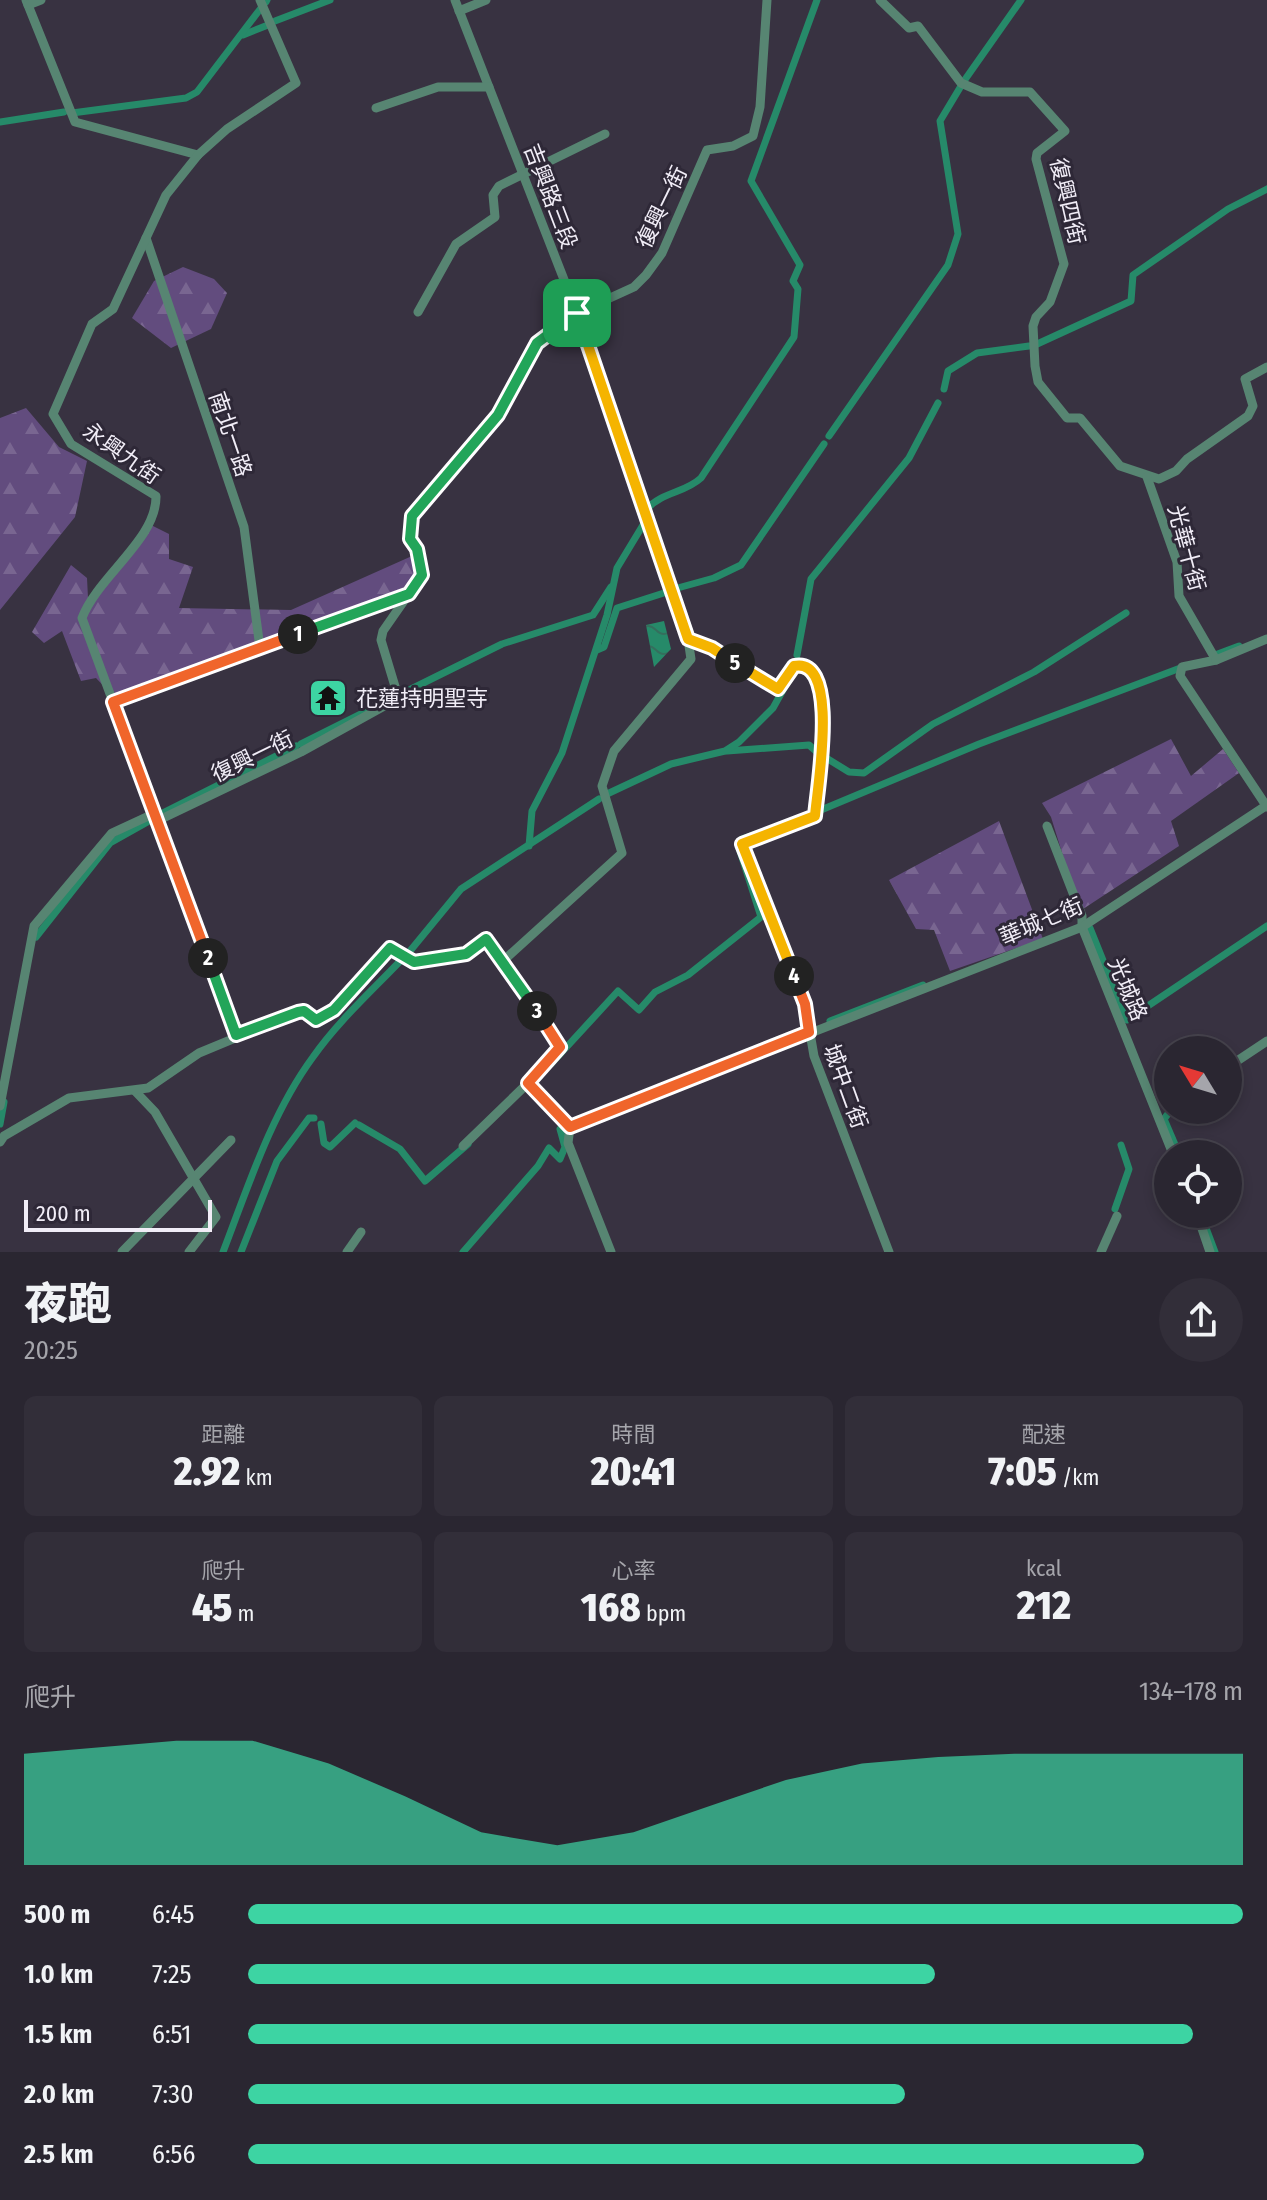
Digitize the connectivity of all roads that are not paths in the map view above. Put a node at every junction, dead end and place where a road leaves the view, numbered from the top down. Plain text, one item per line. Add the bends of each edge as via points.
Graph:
1 (41, 0) edge
2 (260, 0) edge
3 (455, 0) edge
4 (486, 0) edge
5 (767, 0) edge
6 (880, 0) edge
7 (27, 3) edge
8 (459, 11) junction
9 (489, 87) junction
10 (376, 108) dead end
11 (605, 134) dead end
12 (198, 155) junction
13 (522, 172) junction
14 (146, 238) junction
15 (418, 312) dead end
16 (577, 313) junction
17 (1267, 367) edge
18 (1147, 477) junction
19 (409, 594) junction
20 (688, 639) junction
21 (1267, 639) edge
22 (260, 648) junction
23 (1216, 660) junction
24 (113, 702) junction
25 (1267, 806) edge
26 (155, 818) junction
27 (1047, 826) dead end
28 (1082, 927) junction
29 (503, 961) junction
30 (809, 1032) junction
31 (236, 1035) junction
32 (1267, 1041) edge
33 (1242, 1058) edge
34 (528, 1083) junction
35 (1154, 1088) edge
36 (135, 1091) junction
37 (0, 1106) edge
38 (570, 1127) junction
39 (231, 1140) dead end
40 (0, 1142) edge
41 (463, 1146) dead end
42 (192, 1177) junction
43 (1117, 1216) dead end
44 (1204, 1228) edge
45 (361, 1232) dead end
46 (122, 1252) edge
47 (189, 1252) edge
48 (347, 1252) edge
49 (611, 1252) edge
50 (889, 1252) edge
51 (1101, 1252) edge
52 (1210, 1252) edge

1 - 7 street
2 - 12 street, 永興九街 via 296,83
3 - 8 street, 吉興路三段
4 - 8 street
5 - 16 street, 復興一街 via 753,136 707,150 662,253 646,275 634,287
6 - 18 street, 復興四街 via 909,28 918,26 961,83 982,92 1030,92 1065,131 1036,159 1064,264 1050,302 1033,326 1036,374 1060,412 1080,418 1120,466
7 - 12 street via 75,122
8 - 9 street, 吉興路三段
9 - 10 street via 438,87
9 - 13 street, 吉興路三段
11 - 13 street
12 - 14 street, 永興九街 via 166,195
13 - 15 street via 494,190 495,217 456,244
13 - 16 street, 吉興路三段
14 - 22 street, 南北一路 via 244,527
14 - 24 street, 永興九街 via 113,309 92,324 53,414 71,444 156,496 151,523 91,597 82,618
16 - 19 street, 復興一街 via 537,343 498,415 412,516 410,539 422,575
16 - 20 street, 吉興路三段
17 - 18 street via 1245,379 1253,406 1248,416 1167,477
18 - 23 street, 光華十街 via 1177,562 1179,596
19 - 22 street
19 - 26 street, 復興一街 via 381,640 395,700 301,752
20 - 29 street via 691,659 618,744 602,786 622,853
20 - 30 street, 城中二街 via 778,689 794,666 817,673 824,705 815,816 742,844 805,1004
21 - 23 street
22 - 24 street
23 - 25 street via 1182,667 1180,676
24 - 26 street, 永興九街
25 - 28 street, 華城七街
26 - 31 street, 永興九街
26 - 37 street, 復興一街 via 112,833 34,926
27 - 28 street, 光城路
28 - 30 street, 華城七街
28 - 35 street, 光城路
29 - 31 street via 486,939 466,954 414,962 390,948 334,1010 316,1020 298,1012
29 - 34 street via 560,1047
30 - 38 street, 華城七街
30 - 50 street, 城中二街
31 - 36 street
32 - 33 street
34 - 38 street
34 - 41 street
36 - 40 street via 69,1098
36 - 42 street via 155,1112
38 - 49 street via 568,1143
39 - 42 street
42 - 46 street
42 - 47 street via 216,1217
43 - 51 street
44 - 52 street
45 - 48 street

